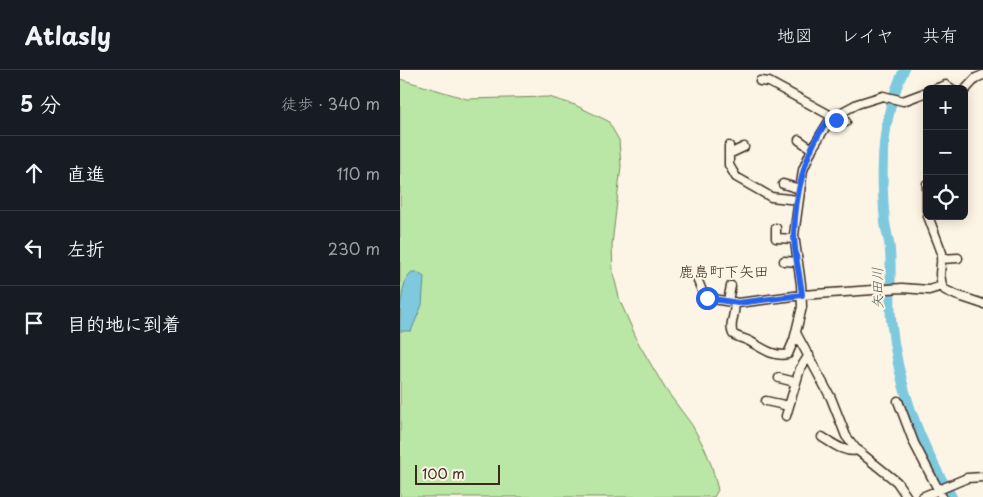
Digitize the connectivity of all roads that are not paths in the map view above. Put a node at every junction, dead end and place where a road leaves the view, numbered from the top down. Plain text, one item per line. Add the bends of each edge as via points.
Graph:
1 (983, 74) edge
2 (760, 81) dead end
3 (968, 87) edge
4 (923, 94) edge
5 (831, 118) junction
6 (846, 122) dead end
7 (799, 140) dead end
8 (744, 147) dead end
9 (812, 149) junction
10 (783, 184) dead end
11 (800, 189) junction
12 (798, 200) junction
13 (930, 220) edge
14 (776, 228) dead end
15 (795, 239) junction
16 (958, 258) dead end
17 (941, 259) junction
18 (784, 260) dead end
19 (798, 262) junction
20 (698, 281) dead end
21 (731, 286) dead end
22 (942, 286) junction
23 (802, 295) junction
24 (731, 302) junction
25 (983, 304) edge
26 (796, 333) junction
27 (809, 355) junction
28 (779, 378) dead end
29 (795, 382) junction
30 (766, 401) dead end
31 (898, 401) dead end
32 (789, 406) junction
33 (786, 416) dead end
34 (822, 437) dead end
35 (858, 450) junction
36 (983, 477) edge
37 (940, 494) edge
38 (905, 496) edge
39 (922, 497) edge

1 - 3 street
2 - 5 street via 772,84
4 - 5 street via 903,101 878,97
5 - 6 street
5 - 9 street
7 - 9 street
8 - 12 street via 729,150 730,169 740,179 772,197
9 - 11 street via 803,170
10 - 11 street
11 - 12 street
12 - 15 street
13 - 17 street via 942,253
14 - 15 street via 776,238
15 - 19 street
16 - 17 street
17 - 22 street
18 - 19 street
19 - 23 street
20 - 24 street via 707,301
21 - 24 street
22 - 23 street via 929,290 902,288
22 - 25 street via 956,295
23 - 24 street
23 - 26 street
24 - 26 street via 735,310 731,328 736,337 767,351 786,355
26 - 27 street
27 - 29 street
27 - 35 street via 831,398 842,430
28 - 29 street
29 - 32 street
30 - 32 street
31 - 37 street via 914,443
32 - 33 street
34 - 35 street via 845,449
35 - 38 street via 897,482
36 - 37 street via 955,482
37 - 39 street

